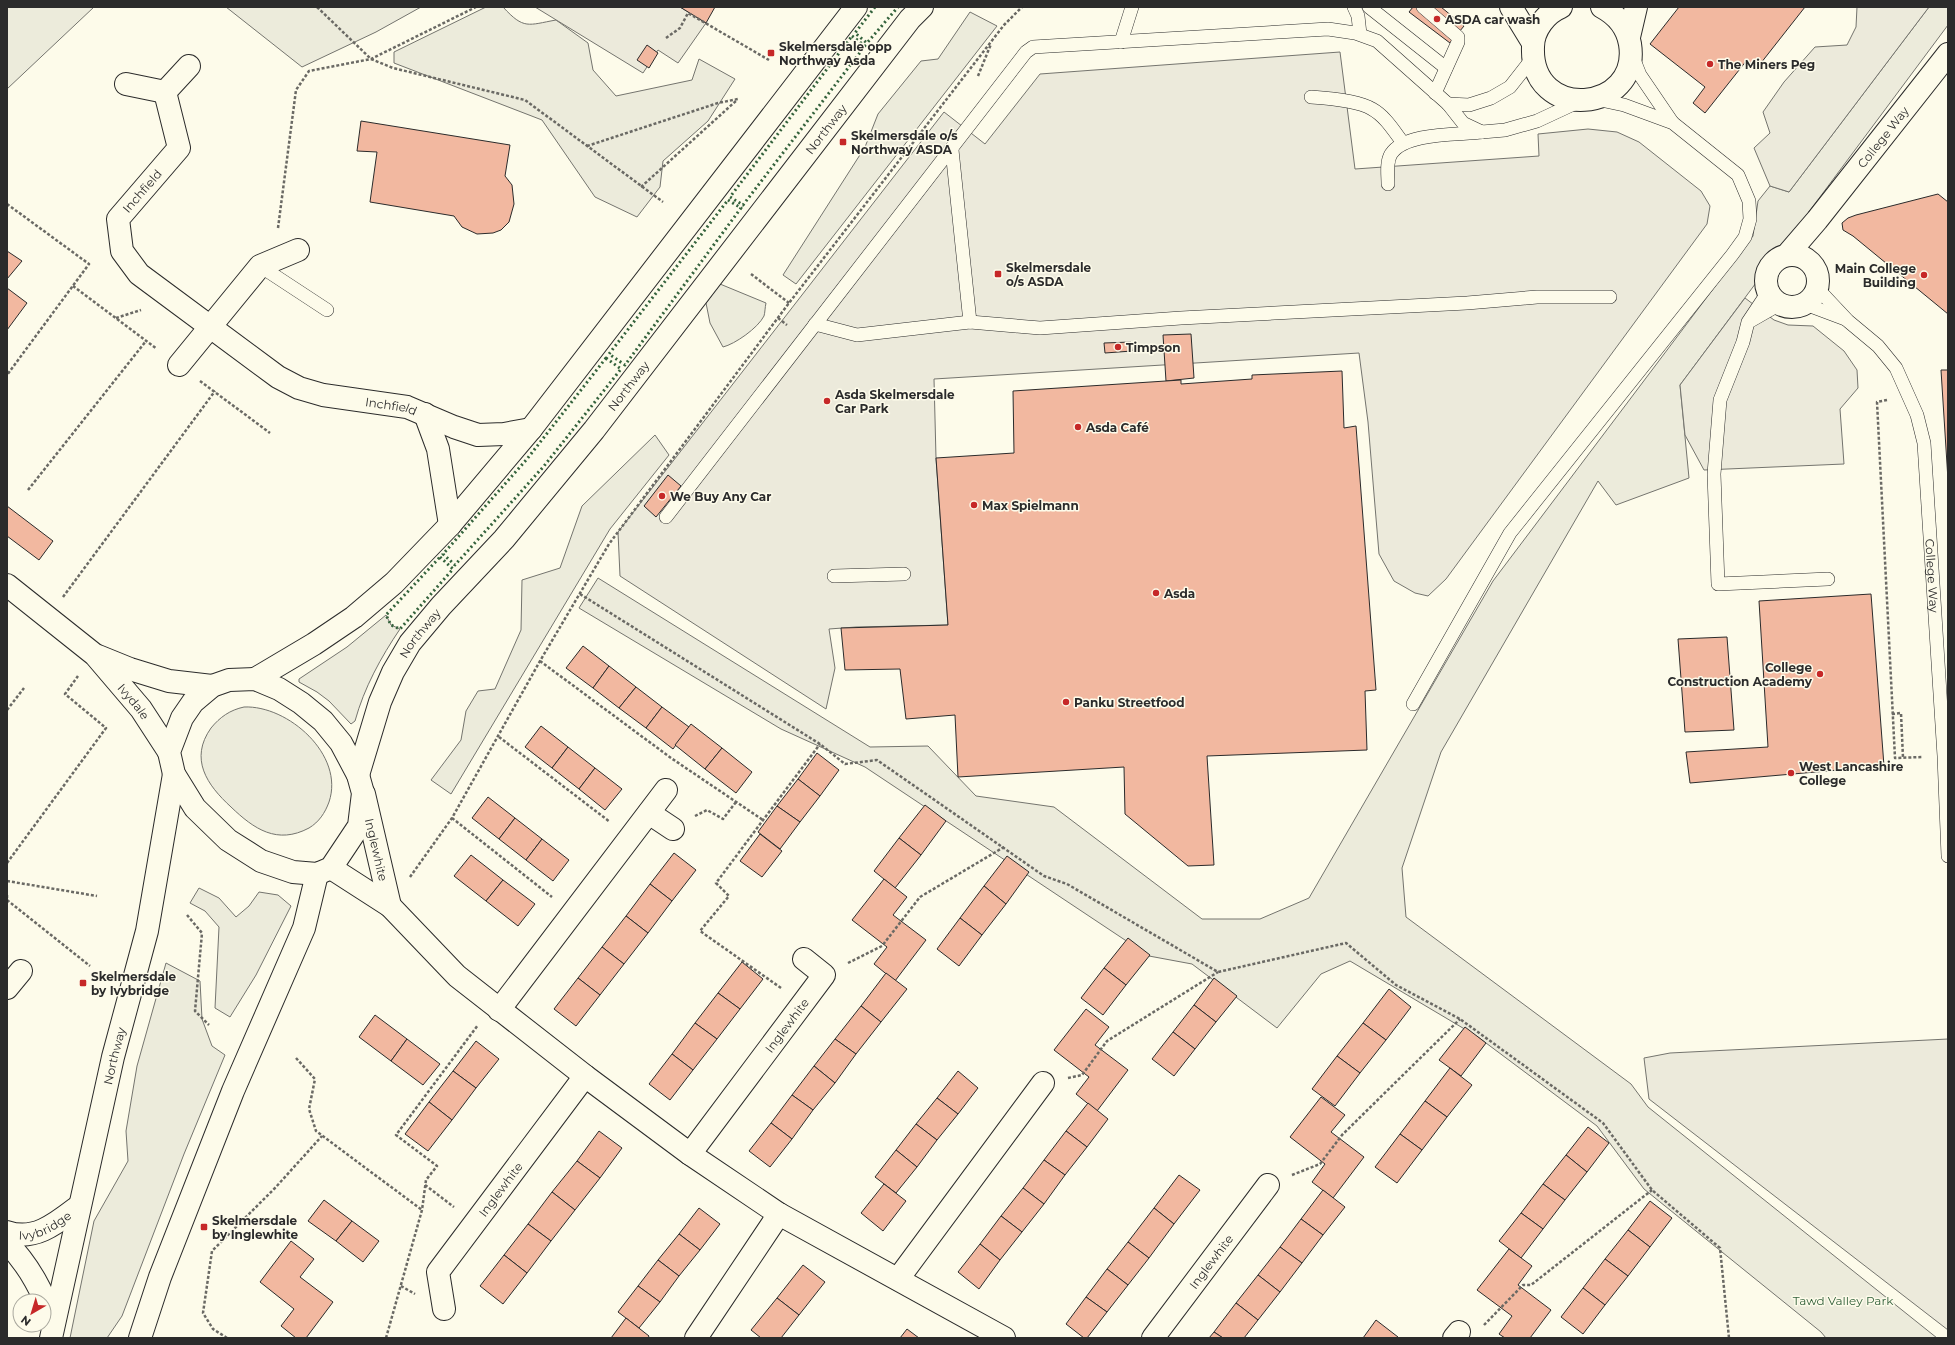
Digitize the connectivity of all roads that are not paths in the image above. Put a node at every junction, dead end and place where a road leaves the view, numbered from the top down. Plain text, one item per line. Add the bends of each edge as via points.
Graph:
1 (856, 7) edge
2 (922, 7) edge
3 (1132, 7) edge
4 (1354, 7) edge
5 (1369, 7) edge
6 (1423, 7) edge
7 (1511, 7) edge
8 (1559, 7) edge
9 (1602, 7) edge
10 (1636, 7) edge
11 (1360, 34) junction
12 (1121, 42) junction
13 (1630, 45) junction
14 (1532, 51) junction
15 (1948, 54) edge
16 (189, 66) dead end
17 (1446, 68) junction
18 (126, 84) dead end
19 (165, 92) junction
20 (1435, 93) junction
21 (1311, 97) dead end
22 (1588, 100) junction
23 (1448, 104) junction
24 (1673, 123) junction
25 (1482, 132) junction
26 (1403, 143) junction
27 (952, 150) junction
28 (1388, 184) dead end
29 (298, 250) dead end
30 (1797, 257) junction
31 (260, 266) junction
32 (1811, 296) junction
33 (1610, 297) dead end
34 (1774, 298) junction
35 (327, 310) dead end
36 (1848, 321) junction
37 (970, 322) junction
38 (815, 324) junction
39 (210, 326) junction
40 (179, 365) dead end
41 (424, 414) junction
42 (531, 429) junction
43 (666, 517) dead end
44 (450, 525) junction
45 (904, 574) dead end
46 (834, 576) dead end
47 (1828, 579) dead end
48 (7, 585) edge
49 (95, 655) junction
50 (255, 679) junction
51 (212, 686) junction
52 (1413, 704) dead end
53 (169, 752) junction
54 (174, 774) junction
55 (361, 784) junction
56 (666, 790) dead end
57 (649, 812) junction
58 (673, 829) road end
59 (1948, 856) edge
60 (324, 871) junction
61 (390, 906) junction
62 (804, 958) dead end
63 (21, 971) dead end
64 (7, 988) edge
65 (499, 1010) junction
66 (585, 1076) junction
67 (1043, 1083) road end
68 (690, 1154) junction
69 (1268, 1185) road end
70 (79, 1206) junction
71 (779, 1214) junction
72 (7, 1232) edge
73 (7, 1243) edge
74 (898, 1279) junction
75 (444, 1309) dead end
76 (53, 1330) edge
77 (996, 1336) edge
78 (140, 1338) edge
79 (696, 1338) edge
80 (1153, 1338) edge

1 - 42 street
2 - 55 street, Northway via 594,430 504,539 410,643 393,672 380,702
3 - 12 lane
4 - 11 lane
5 - 17 lane
6 - 17 lane via 1458,37
7 - 14 street
8 - 14 street via 1546,16 1538,29
9 - 13 street via 1622,23
10 - 13 street
11 - 12 lane via 1328,29
11 - 20 lane via 1376,41
12 - 27 lane via 1029,49
13 - 22 street via 1628,68 1622,81 1610,92
13 - 24 lane via 1640,75
14 - 22 street via 1537,74 1544,84 1564,98
14 - 23 lane via 1510,87 1491,98 1470,105
15 - 30 street, College Way via 1817,220
16 - 19 street
17 - 20 lane
18 - 19 street
19 - 39 street, Inchfield via 179,148 118,219 122,250 139,274
20 - 23 lane
21 - 26 lane via 1331,98 1372,108 1388,122
22 - 24 lane via 1624,105
22 - 25 lane via 1537,121 1505,130
23 - 25 lane via 1463,123
24 - 52 lane via 1738,175 1749,201 1750,219 1745,237 1510,533
25 - 26 lane via 1417,138
26 - 28 lane via 1390,155
27 - 37 lane
27 - 38 lane
29 - 31 street
30 - 32 street via 1817,273
30 - 34 street via 1775,261 1770,267 1766,284
31 - 35 lane
31 - 39 street
32 - 34 street, College Way via 1796,306
32 - 36 lane, College Way
32 - 36 lane, College Way
33 - 37 lane via 1537,297 1459,304 1040,328
34 - 47 lane via 1748,322 1743,342 1720,400 1714,474 1718,584
36 - 59 lane, College Way via 1878,346 1896,368 1917,415 1924,443
37 - 38 lane via 857,336
38 - 43 lane
39 - 40 street
39 - 41 street, Inchfield via 278,377 299,388 323,395 407,407
41 - 42 street, Inchfield via 478,434 504,434
41 - 44 street, Inchfield via 438,449
42 - 44 street
44 - 50 street via 394,583 354,617
45 - 46 lane
48 - 49 street, Ivydale
49 - 51 street, Ivydale via 169,681
49 - 53 street, Ivydale via 141,708
50 - 51 street via 229,680
50 - 55 street, Inglewhite via 279,689 323,721 341,743
51 - 53 street via 193,702 182,718
53 - 54 street
54 - 60 street via 195,808 228,840 261,861 293,872
54 - 70 street, Northway via 147,931 113,1057
55 - 60 street, Northway via 359,826
55 - 61 street, Inglewhite
56 - 57 street
57 - 58 street
57 - 65 street
60 - 61 street, Inglewhite
60 - 78 street via 304,928 233,1091 160,1276
61 - 65 street, Inglewhite via 457,976
62 - 68 street, Inglewhite via 824,975
63 - 64 street
65 - 66 street, Inglewhite
66 - 68 street, Inglewhite
66 - 75 street, Inglewhite via 438,1272
67 - 74 street
68 - 71 street, Inglewhite
69 - 80 street, Inglewhite
70 - 72 street, Ivybridge via 56,1223 41,1230 26,1235
70 - 76 street, Northway
71 - 74 street, Inglewhite
71 - 79 street
73 - 76 street, Ivybridge via 30,1271 43,1294
74 - 77 street, Inglewhite

